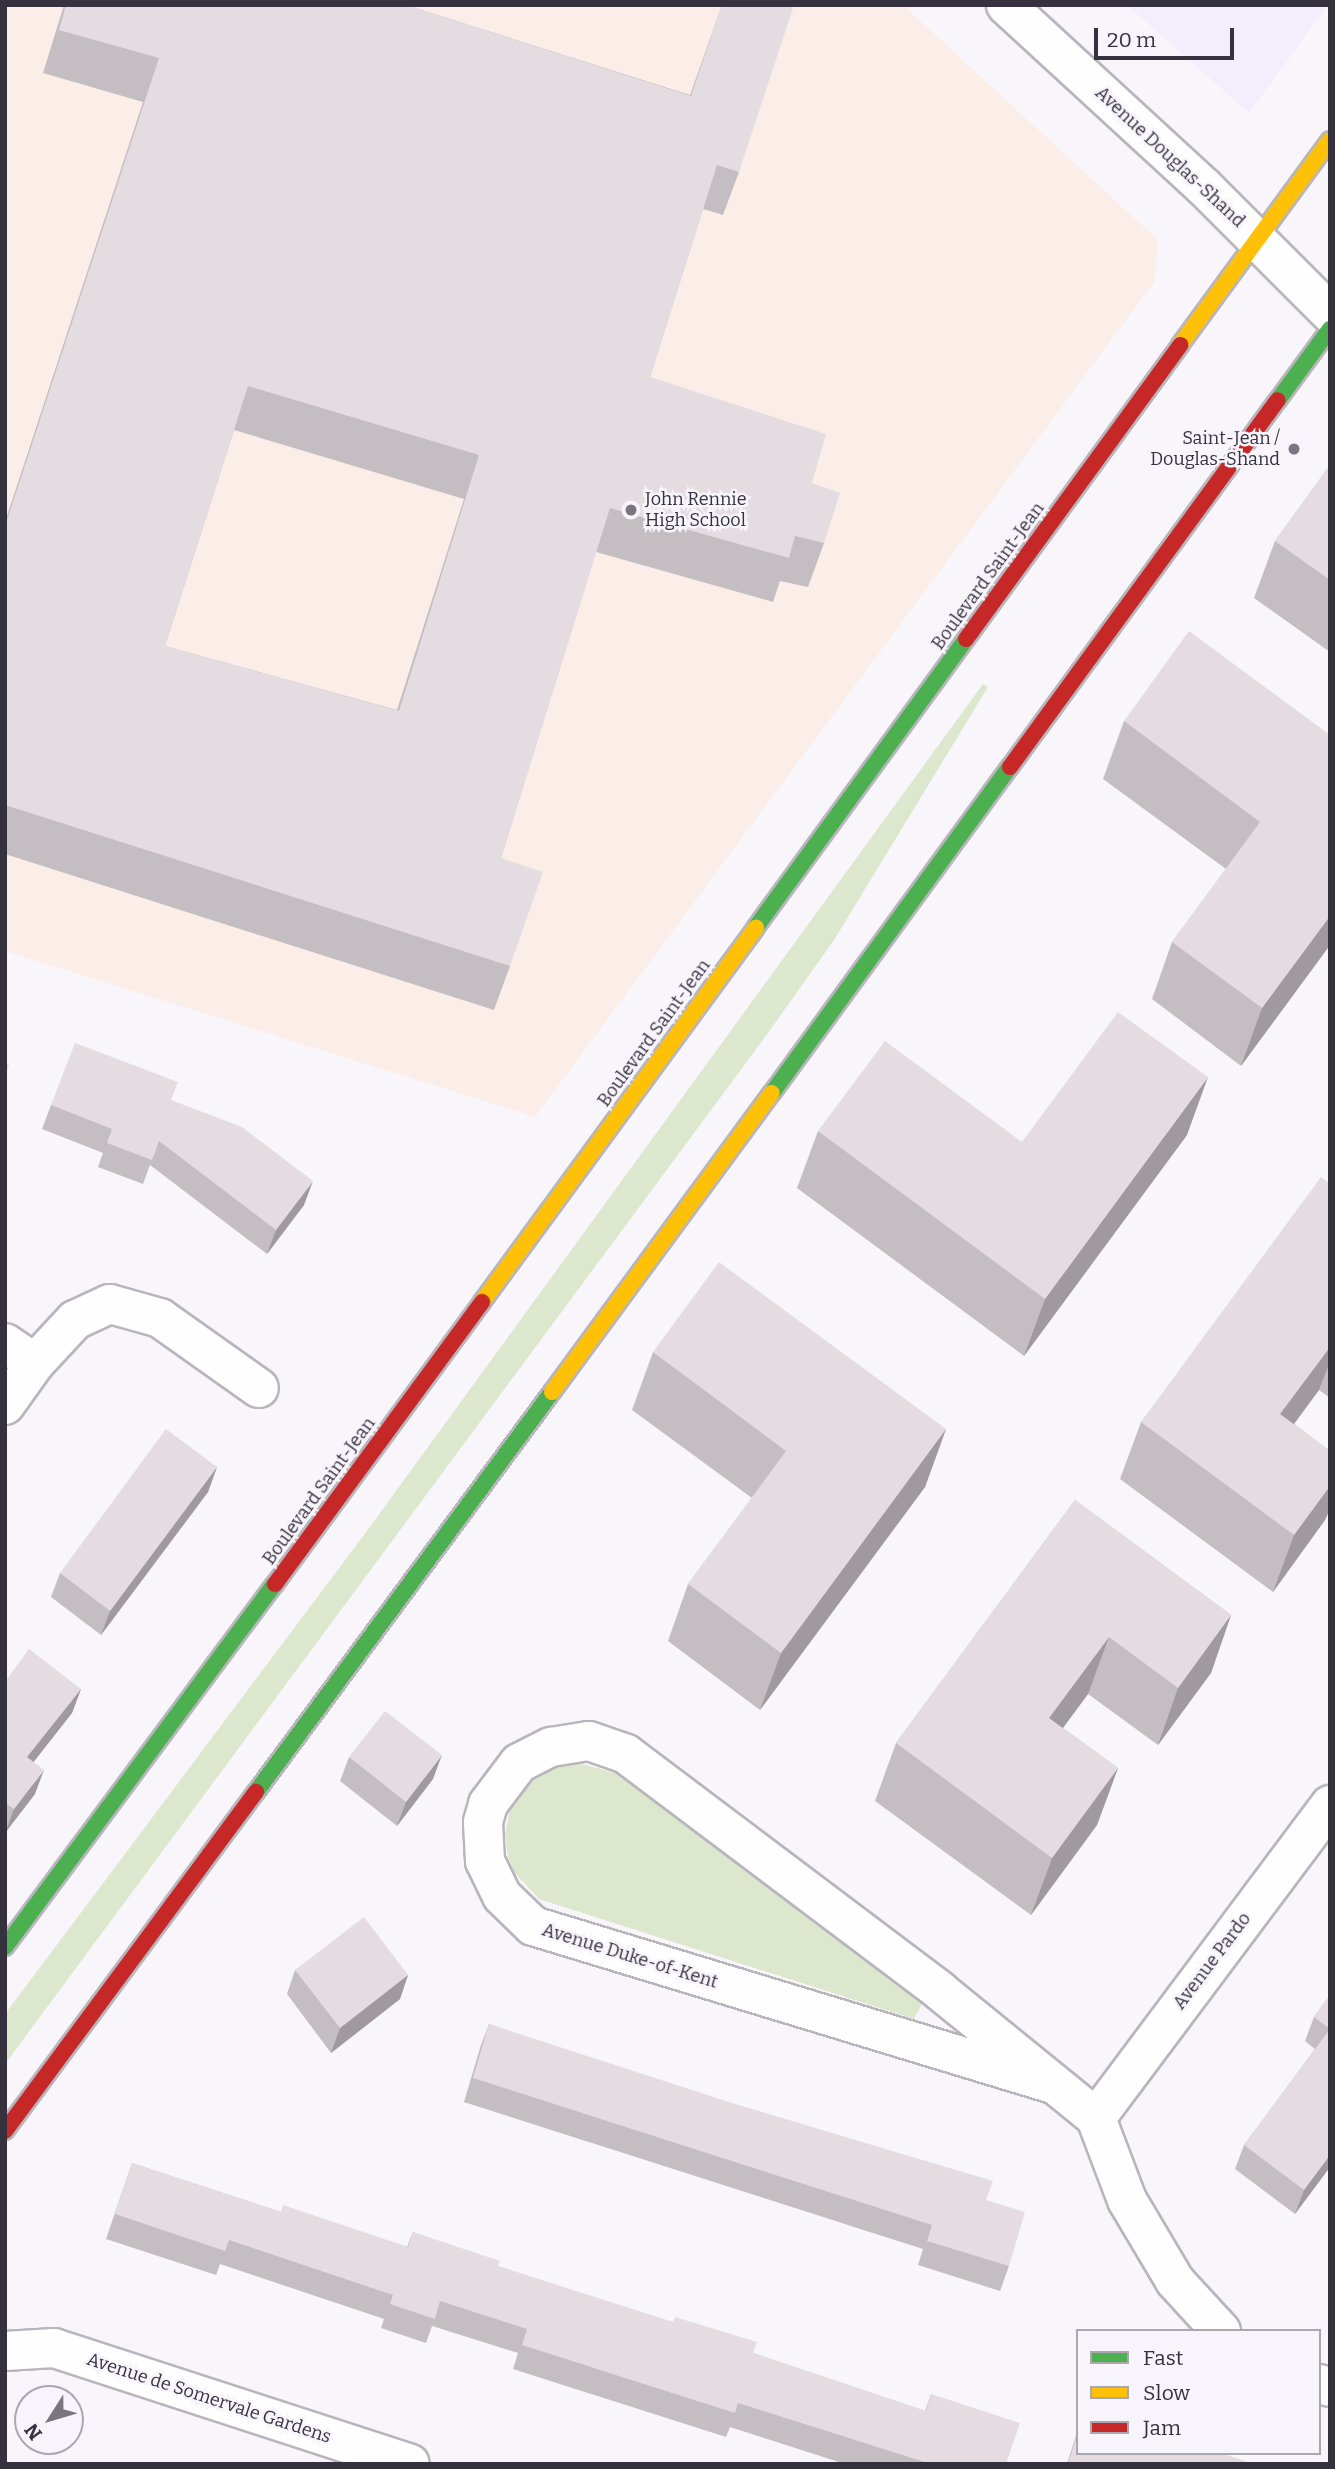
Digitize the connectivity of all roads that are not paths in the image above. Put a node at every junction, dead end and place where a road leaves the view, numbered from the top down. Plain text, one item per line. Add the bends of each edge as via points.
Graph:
1 (1006, 5) edge
2 (1330, 140) edge
3 (1256, 239) junction
4 (1330, 313) edge
5 (1330, 329) edge
6 (20, 1353) edge
7 (259, 1388) dead end
8 (5, 1405) edge
9 (1330, 1805) edge
10 (5, 1947) edge
11 (1053, 2084) junction
12 (1096, 2118) junction
13 (5, 2131) edge
14 (1220, 2329) edge
15 (5, 2351) edge
16 (410, 2464) edge

1 - 3 street, Avenue Douglas-Shand
2 - 3 main road, Boulevard Saint-Jean
3 - 4 street, Avenue Douglas-Shand
3 - 10 main road, Boulevard Saint-Jean via 315,1531
5 - 13 main road via 644,1268
6 - 7 street via 110,1304 160,1318
6 - 8 street
9 - 12 street, Avenue Pardo
11 - 11 street, Avenue Duke-of-Kent via 940,1991 626,1754 589,1741 551,1746 519,1763 488,1804 482,1841 485,1861 502,1896 533,1926
11 - 12 street, Avenue Duke-of-Kent
12 - 14 street via 1127,2200 1175,2281
15 - 16 street, Avenue de Somervale Gardens via 54,2348

